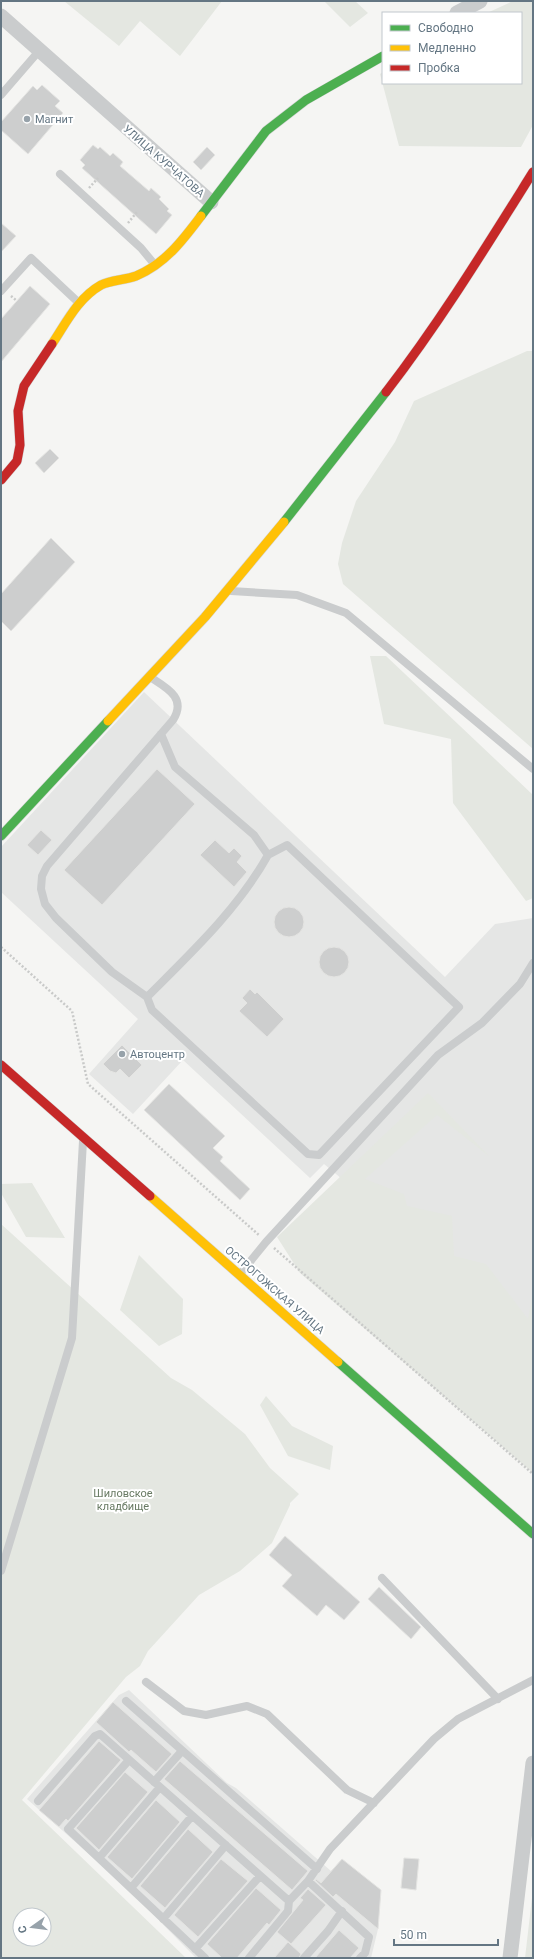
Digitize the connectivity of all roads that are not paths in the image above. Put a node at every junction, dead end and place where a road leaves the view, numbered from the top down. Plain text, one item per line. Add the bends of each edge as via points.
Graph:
1 (480, 1) edge
2 (459, 12) edge
3 (1, 16) edge
4 (39, 51) junction
5 (382, 57) edge
6 (1, 95) edge
7 (533, 172) edge
8 (60, 174) dead end
9 (211, 202) junction
10 (156, 265) junction
11 (2, 289) edge
12 (79, 303) junction
13 (1, 480) edge
14 (226, 591) junction
15 (149, 676) junction
16 (161, 734) junction
17 (533, 769) edge
18 (1, 836) edge
19 (268, 855) junction
20 (533, 963) edge
21 (147, 997) junction
22 (1, 1065) edge
23 (83, 1137) junction
24 (239, 1275) junction
25 (533, 1534) edge
26 (1, 1571) edge
27 (382, 1578) dead end
28 (533, 1680) edge
29 (146, 1682) dead end
30 (498, 1699) junction
31 (126, 1702) dead end
32 (182, 1751) junction
33 (129, 1760) junction
34 (533, 1763) edge
35 (157, 1785) junction
36 (38, 1801) dead end
37 (374, 1803) junction
38 (192, 1816) junction
39 (226, 1845) junction
40 (99, 1858) junction
41 (316, 1869) junction
42 (260, 1876) junction
43 (308, 1881) junction
44 (131, 1888) junction
45 (289, 1901) junction
46 (342, 1911) junction
47 (163, 1919) junction
48 (195, 1949) junction
49 (205, 1958) edge
50 (249, 1958) edge
51 (304, 1958) edge
52 (360, 1958) edge
53 (510, 1958) edge

1 - 2 street
3 - 4 street, УЛИЦА КУРЧАТОВА
4 - 6 lane
4 - 9 street, УЛИЦА КУРЧАТОВА
5 - 9 street via 306,100 266,131
7 - 14 street via 412,358 308,492
8 - 10 lane via 136,243
9 - 10 street, УЛИЦА КУРЧАТОВА via 178,247
10 - 12 street, УЛИЦА КУРЧАТОВА via 136,276 101,285
11 - 12 lane via 31,258
12 - 13 street, УЛИЦА КУРЧАТОВА via 24,386 18,411 20,445 17,461
14 - 15 street
14 - 17 lane via 297,595 346,613
15 - 16 lane via 169,689 179,703 178,712
15 - 18 street
16 - 19 lane via 175,767 254,835
16 - 21 lane via 47,866 42,876 41,889 45,904 56,918 112,972
19 - 21 lane via 253,881 202,942
19 - 21 lane via 287,845 459,1007 319,1155 308,1154 302,1149 152,1010
20 - 24 lane via 520,984 487,1018 438,1055 266,1242
22 - 23 street, ОСТРОГОЖСКАЯ УЛИЦА
23 - 24 street, ОСТРОГОЖСКАЯ УЛИЦА
23 - 26 lane via 72,1338
24 - 25 street, ОСТРОГОЖСКАЯ УЛИЦА
27 - 30 lane
28 - 30 lane
29 - 37 lane via 184,1711 206,1715 247,1706 267,1714 347,1790
30 - 37 lane via 458,1719 434,1739
31 - 32 lane
32 - 35 lane
32 - 41 lane
33 - 35 lane
33 - 36 lane via 100,1734 94,1736
33 - 40 lane via 68,1829
34 - 53 street
35 - 38 lane
35 - 40 lane
37 - 41 lane via 330,1849
38 - 39 lane
38 - 44 lane
39 - 42 lane
39 - 47 lane
40 - 44 lane
41 - 43 lane
42 - 45 lane
42 - 48 lane
43 - 45 lane
43 - 46 lane
44 - 47 lane
45 - 50 lane via 288,1911
46 - 51 lane
46 - 52 lane via 369,1937 365,1953
47 - 48 lane
48 - 49 lane

